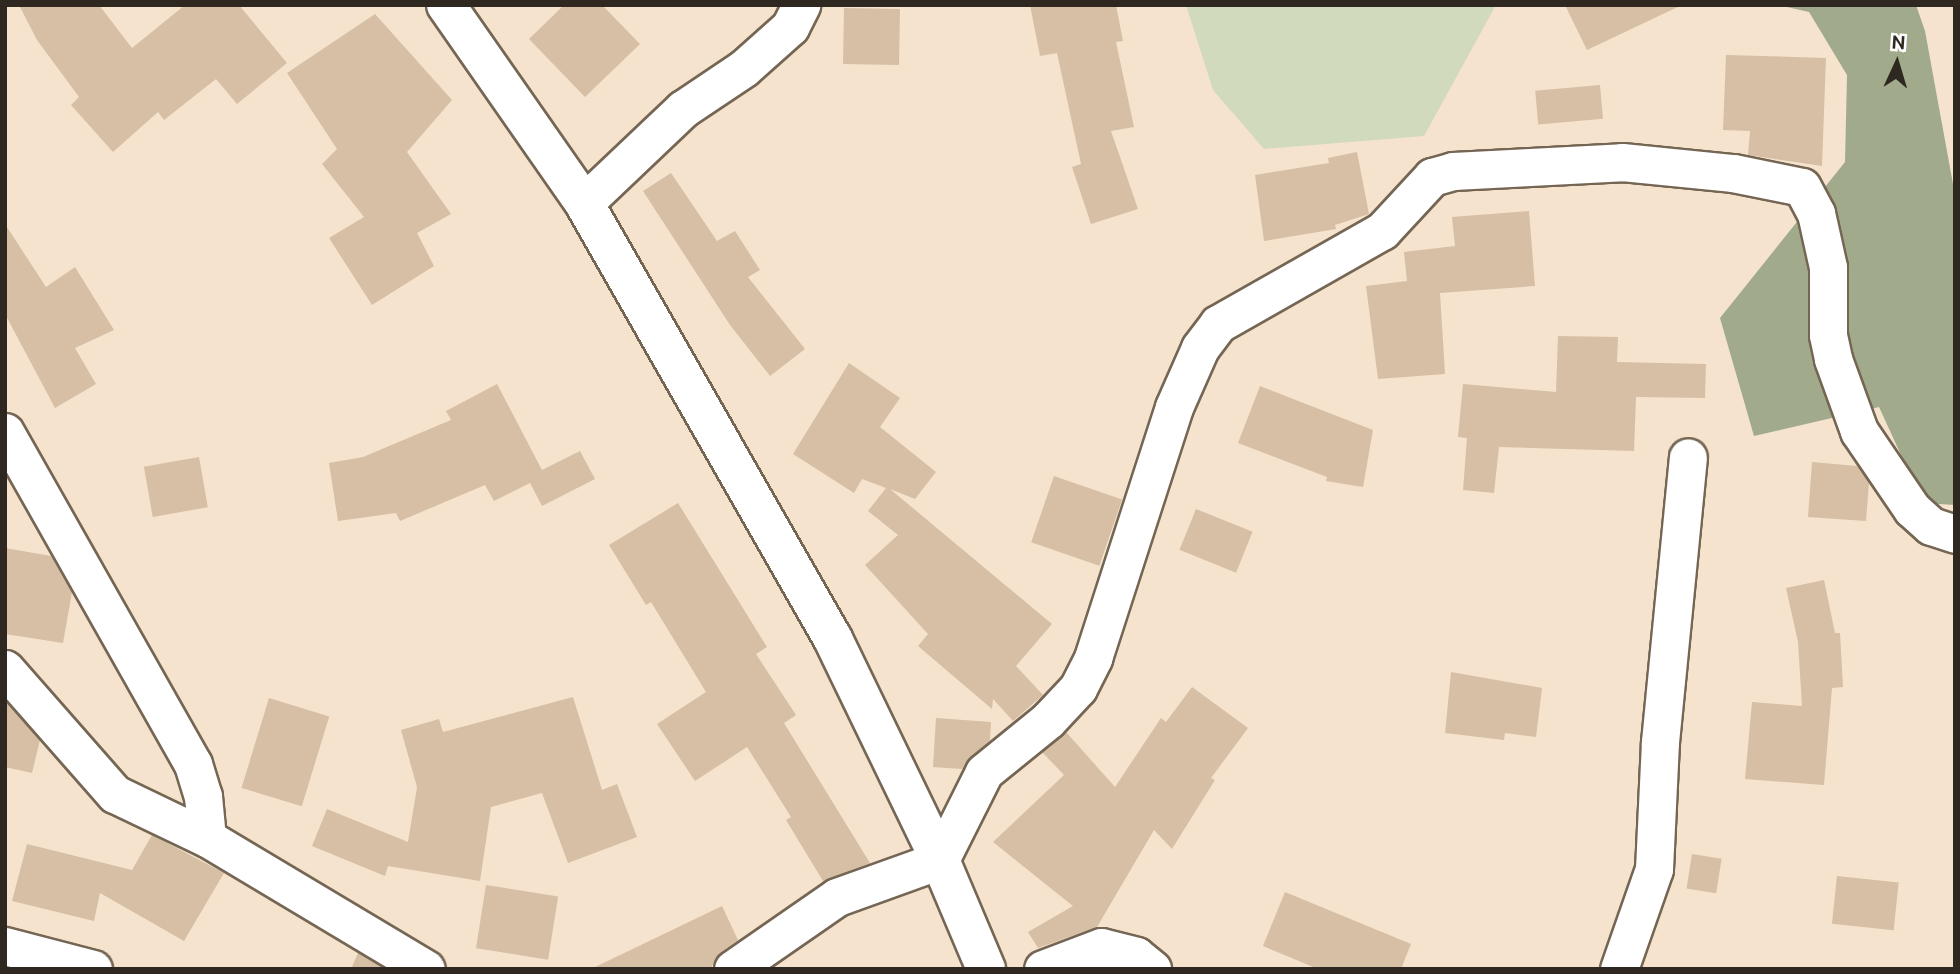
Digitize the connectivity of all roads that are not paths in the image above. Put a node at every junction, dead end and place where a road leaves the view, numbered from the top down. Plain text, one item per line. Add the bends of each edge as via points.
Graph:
1 (446, 5) edge
2 (801, 5) edge
3 (584, 203) junction
4 (5, 432) edge
5 (1688, 457) dead end
6 (1955, 534) edge
7 (5, 668) edge
8 (208, 838) junction
9 (940, 860) junction
10 (5, 946) edge
11 (93, 969) edge
12 (426, 969) edge
13 (733, 969) edge
14 (986, 969) edge
15 (1043, 969) edge
16 (1152, 969) edge
17 (1619, 969) edge

1 - 3 main road
2 - 3 street via 790,27 744,68 683,108
3 - 9 main road via 832,639
4 - 8 street via 193,764
5 - 17 street via 1654,869
6 - 9 street via 1931,526 1912,509 1859,431 1833,359 1828,335 1828,267 1816,213 1802,187 1733,173 1622,162 1453,171 1432,177 1382,231 1218,324 1200,348 1174,407 1078,688 1048,720 984,772
7 - 8 street via 115,794
8 - 12 street
9 - 13 street via 837,897
9 - 14 main road
10 - 11 street
15 - 16 street via 1101,947 1136,956

